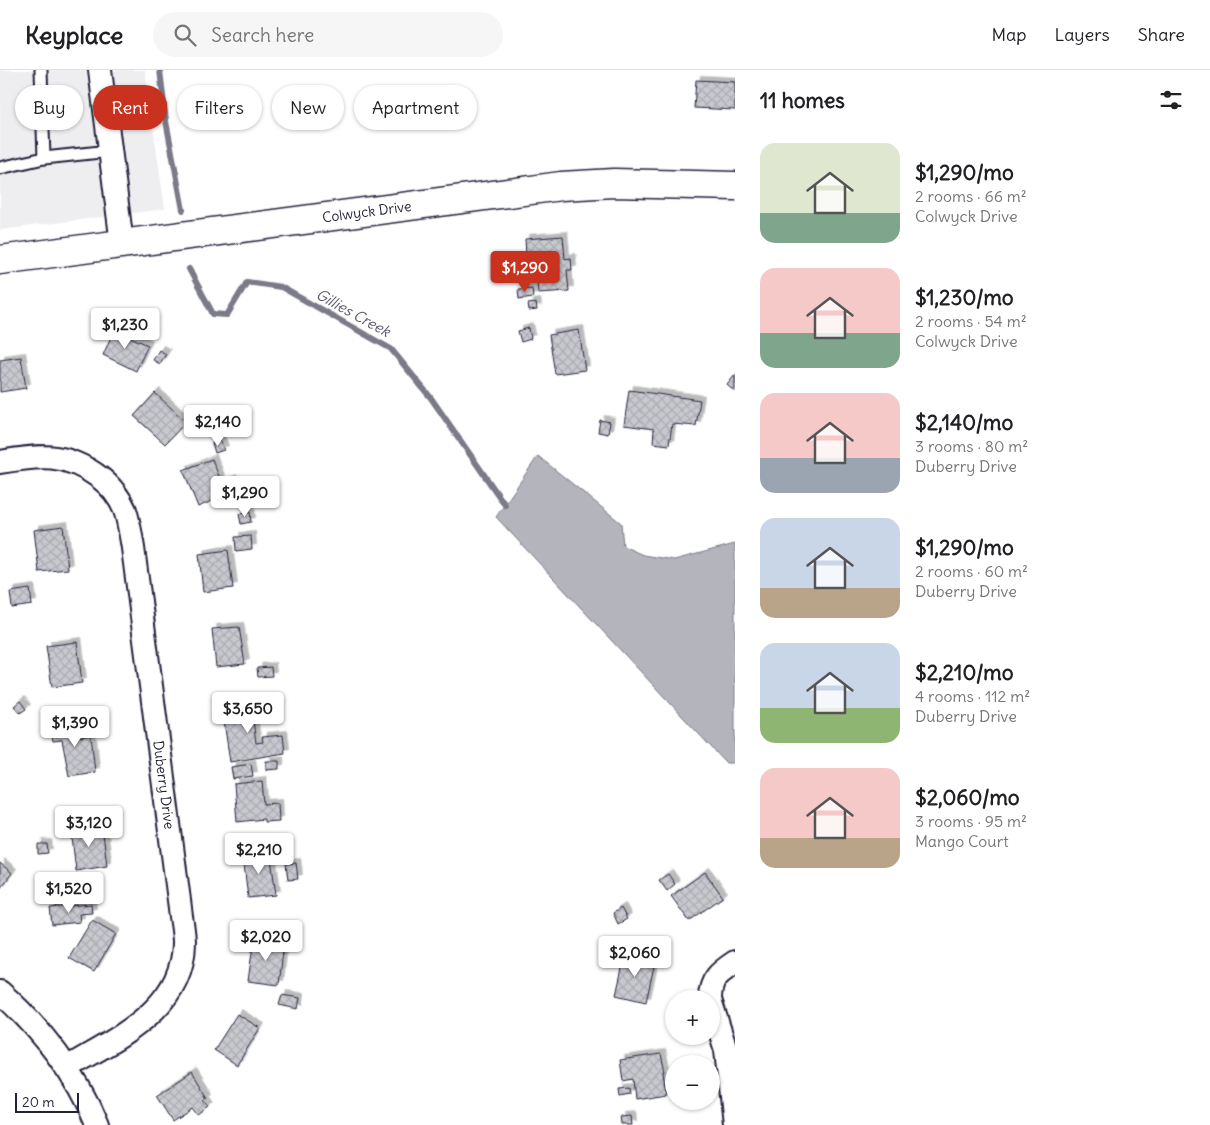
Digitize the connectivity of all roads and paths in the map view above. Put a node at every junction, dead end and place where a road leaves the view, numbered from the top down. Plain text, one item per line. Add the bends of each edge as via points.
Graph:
1 (41, 70) edge
2 (100, 70) edge
3 (110, 150) junction
4 (44, 158) junction
5 (0, 168) edge
6 (735, 186) edge
7 (122, 244) junction
8 (0, 260) edge
9 (0, 462) edge
10 (735, 962) edge
11 (710, 990) edge
12 (0, 992) edge
13 (720, 1022) edge
14 (730, 1046) edge
15 (67, 1068) junction
16 (97, 1125) edge
17 (734, 1125) edge

1 - 4 lane
2 - 3 street
3 - 4 lane
3 - 7 street
4 - 5 lane
6 - 7 street, Colwyck Drive via 614,183 561,186
7 - 8 street, Colwyck Drive
9 - 15 street, Duberry Drive via 48,456 84,465 109,484 125,510 133,548 184,943 180,967 168,993 151,1015
10 - 11 street via 717,974
12 - 15 street via 38,1031
13 - 14 street
14 - 17 street
15 - 16 street

